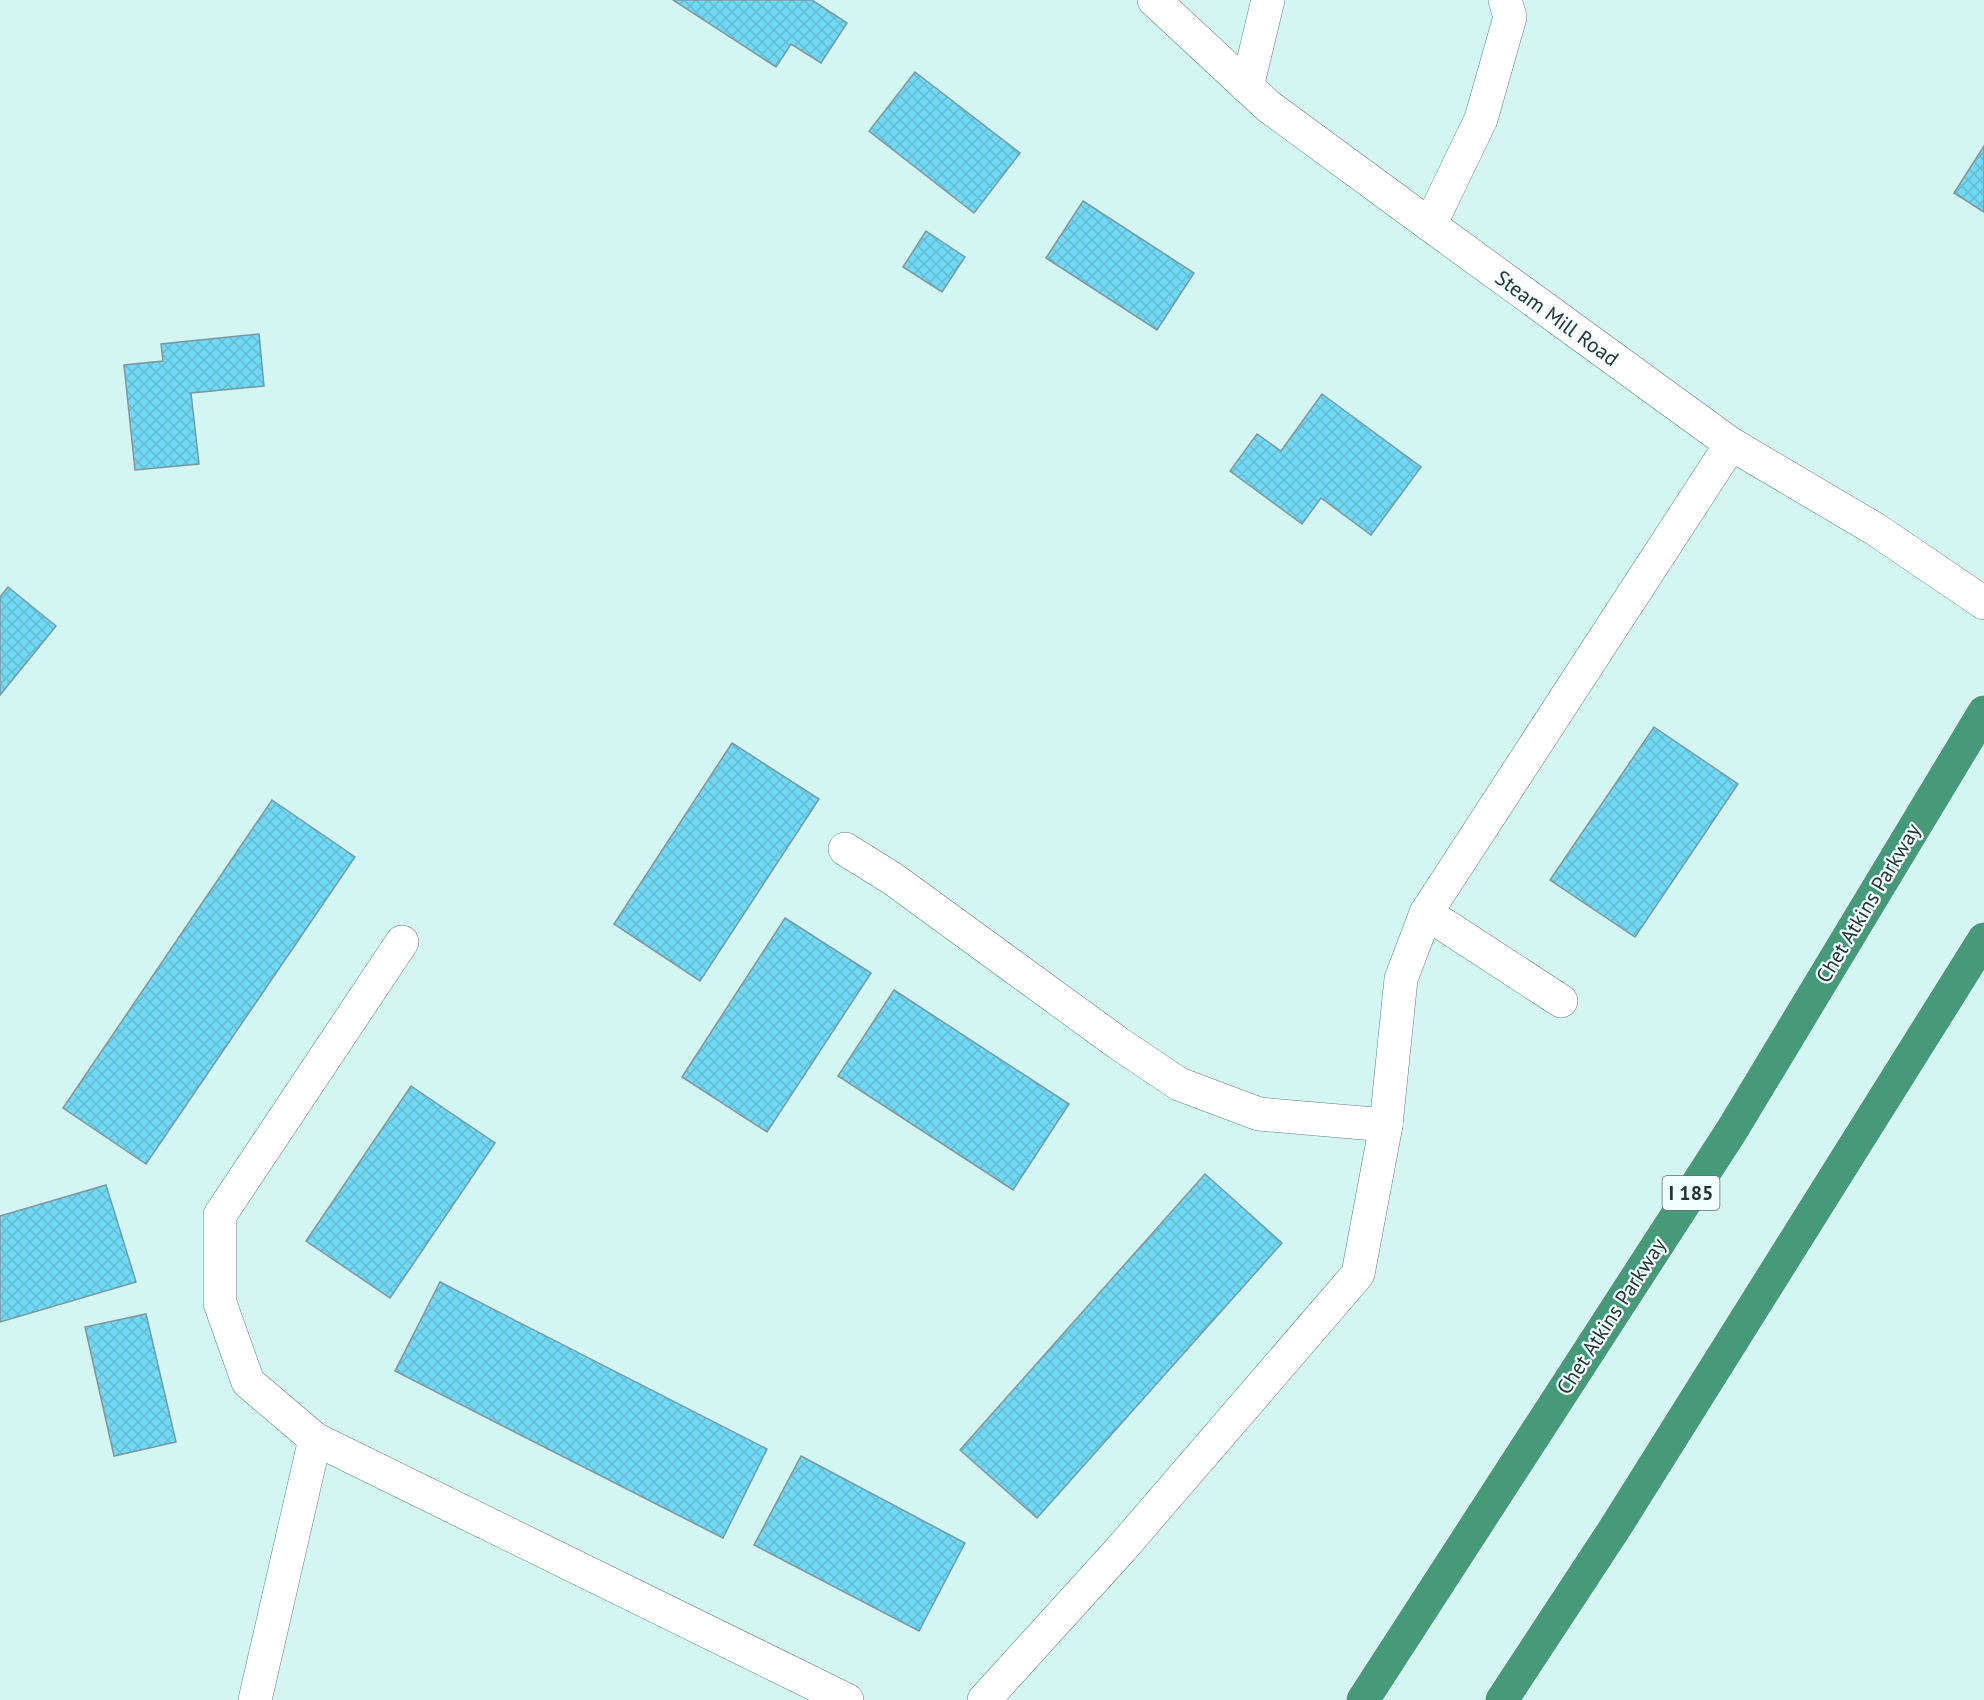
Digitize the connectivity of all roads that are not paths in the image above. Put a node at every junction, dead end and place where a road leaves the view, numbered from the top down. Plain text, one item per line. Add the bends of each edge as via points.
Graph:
1 (1155, 0) edge
2 (1269, 0) edge
3 (1516, 6) edge
4 (1247, 87) junction
5 (1430, 225) junction
6 (1731, 444) junction
7 (1984, 603) edge
8 (1984, 712) edge
9 (846, 849) dead end
10 (1426, 912) junction
11 (1984, 939) edge
12 (402, 942) dead end
13 (1561, 1000) dead end
14 (1386, 1125) junction
15 (315, 1439) junction
16 (1384, 1667) junction
17 (255, 1700) edge
18 (847, 1700) edge
19 (984, 1700) edge
20 (1355, 1700) edge
21 (1363, 1700) edge
22 (1503, 1700) edge

1 - 4 street, Steam Mill Road
2 - 4 street
3 - 5 street via 1481,119
4 - 5 street, Steam Mill Road
5 - 6 street, Steam Mill Road
6 - 7 street, Steam Mill Road via 1875,529
6 - 10 street
8 - 16 highway, Chet Atkins Parkway / I 185 via 1732,1130
9 - 14 street via 1179,1084 1259,1114
10 - 13 street
10 - 14 street via 1401,979
11 - 22 highway
12 - 15 street via 220,1215 220,1303 248,1382
14 - 19 street via 1358,1274 1122,1548
15 - 17 street
15 - 18 street
16 - 20 highway
16 - 21 highway, Chet Atkins Parkway / I 185

